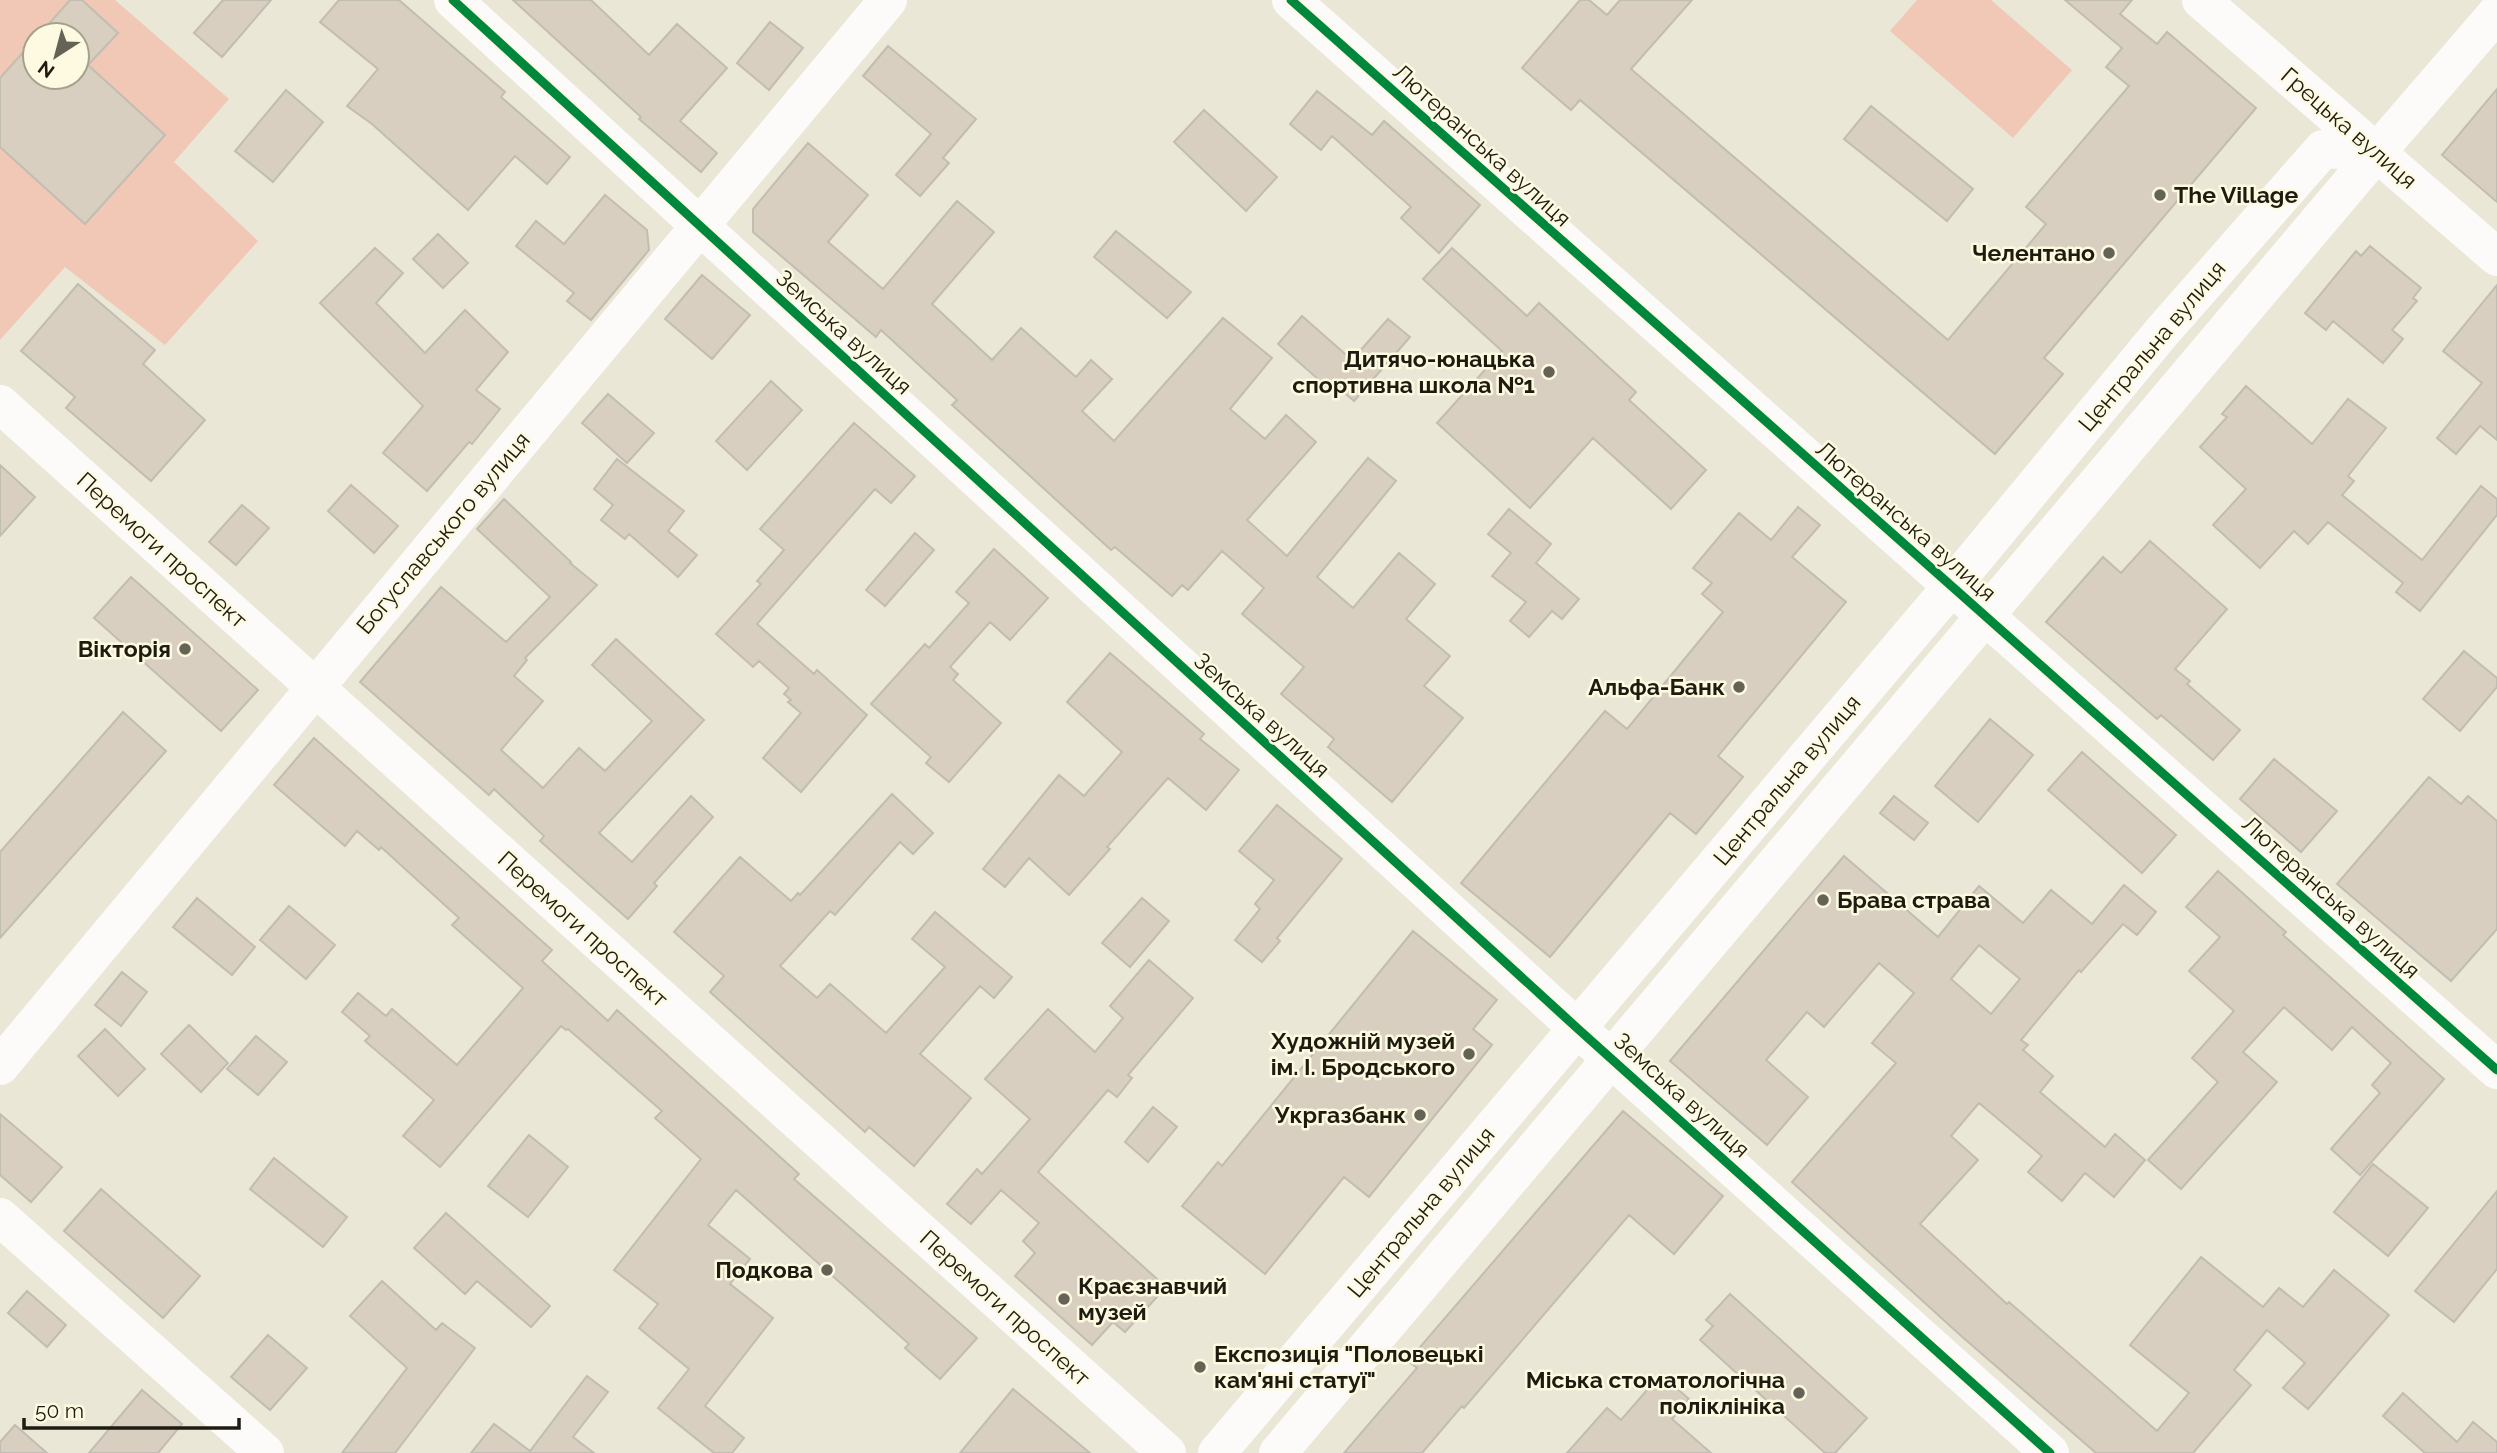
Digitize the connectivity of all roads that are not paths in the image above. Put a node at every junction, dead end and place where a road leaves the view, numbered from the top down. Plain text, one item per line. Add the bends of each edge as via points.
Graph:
1 (453, 0) edge
2 (888, 0) edge
3 (1291, 0) edge
4 (2201, 0) edge
5 (2497, 13) edge
6 (2377, 152) junction
7 (700, 227) junction
8 (2497, 257) edge
9 (0, 404) edge
10 (1952, 586) junction
11 (1986, 616) junction
12 (314, 687) junction
13 (1577, 1028) junction
14 (1612, 1059) junction
15 (0, 1066) edge
16 (2497, 1070) edge
17 (0, 1217) edge
18 (265, 1453) edge
19 (1167, 1453) edge
20 (1217, 1453) edge
21 (1278, 1453) edge
22 (2050, 1453) edge

1 - 7 street, Земська вулиця
2 - 7 street, Богуславського вулиця
3 - 10 street, Лютеранська вулиця
4 - 6 street, Грецька вулиця
5 - 6 street, Центральна вулиця
6 - 8 street, Грецька вулиця
6 - 10 street, Центральна вулиця via 2323,149 2161,333
6 - 11 street, Центральна вулиця
7 - 12 street, Богуславського вулиця
7 - 13 street, Земська вулиця
9 - 12 street, Перемоги проспект
10 - 11 street, Лютеранська вулиця
10 - 13 street, Центральна вулиця
11 - 14 street, Центральна вулиця
11 - 16 street, Лютеранська вулиця
12 - 15 street, Богуславського вулиця
12 - 19 street, Перемоги проспект
13 - 14 street, Земська вулиця
13 - 20 street, Центральна вулиця
14 - 21 street, Центральна вулиця
14 - 22 street, Земська вулиця
17 - 18 street

